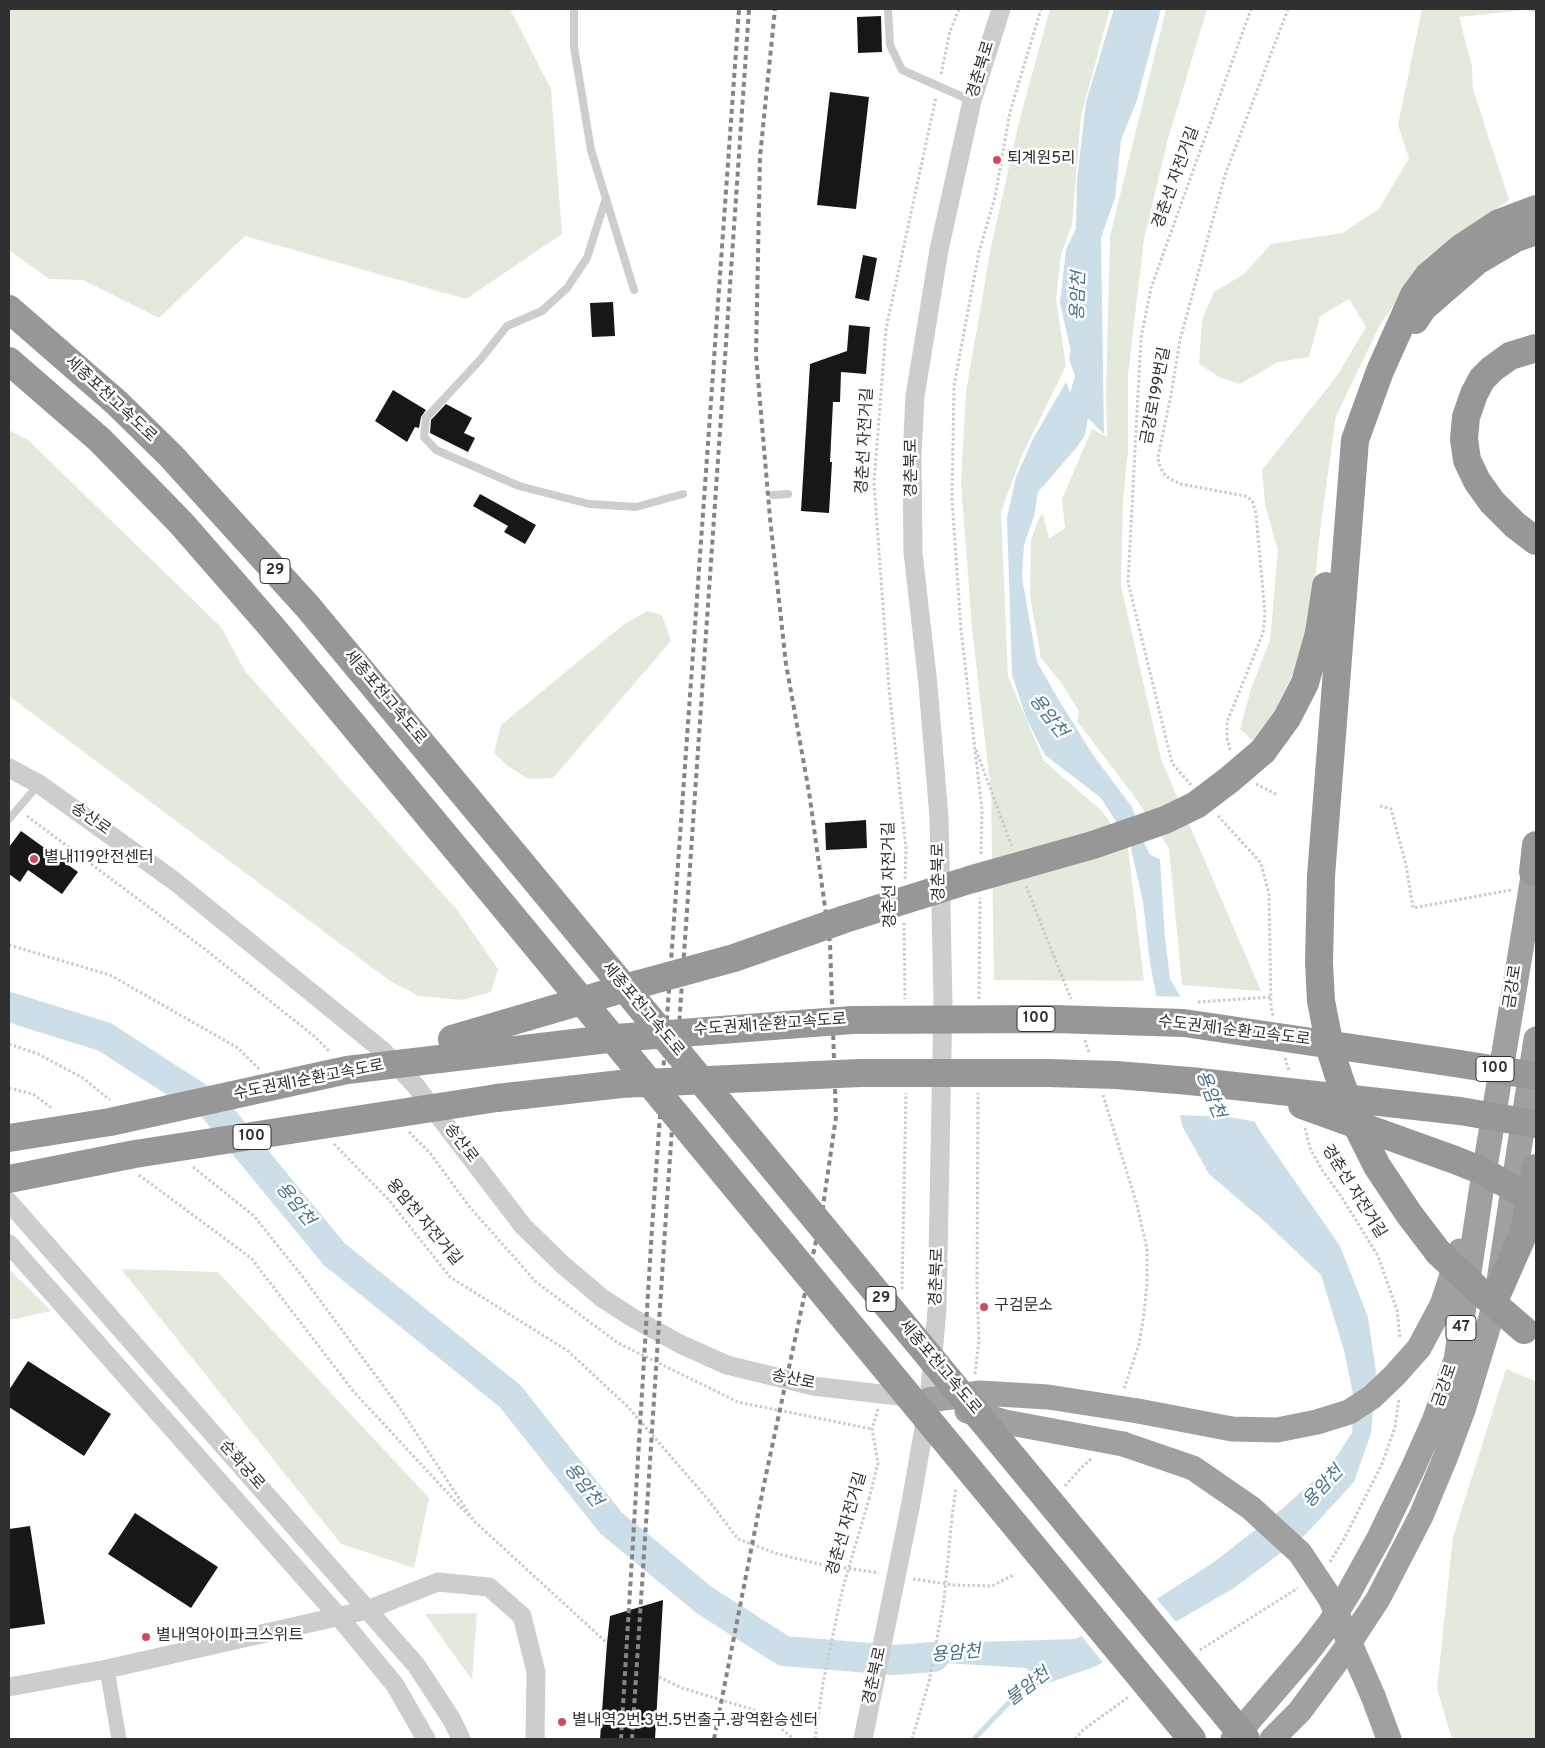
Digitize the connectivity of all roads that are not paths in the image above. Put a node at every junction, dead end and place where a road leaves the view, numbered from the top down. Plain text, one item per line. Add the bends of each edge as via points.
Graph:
1 (574, 9) edge
2 (888, 9) edge
3 (1001, 9) edge
4 (972, 101) junction
5 (606, 198) junction
6 (1536, 209) edge
7 (1536, 231) edge
8 (634, 290) dead end
9 (9, 309) edge
10 (1536, 348) edge
11 (9, 361) edge
12 (1380, 371) junction
13 (1355, 440) junction
14 (683, 494) dead end
15 (788, 494) dead end
16 (773, 495) dead end
17 (1536, 542) edge
18 (9, 755) edge
19 (9, 768) edge
20 (39, 784) junction
21 (9, 819) edge
22 (1536, 845) edge
23 (1533, 872) edge
24 (1536, 1039) edge
25 (458, 1048) junction
26 (1536, 1076) edge
27 (1258, 1090) junction
28 (1536, 1124) edge
29 (9, 1138) edge
30 (1536, 1168) edge
31 (9, 1179) edge
32 (1480, 1192) junction
33 (1536, 1200) edge
34 (9, 1202) edge
35 (9, 1244) edge
36 (1497, 1294) junction
37 (1530, 1335) edge
38 (929, 1400) junction
39 (367, 1610) junction
40 (339, 1617) junction
41 (107, 1669) junction
42 (9, 1688) edge
43 (1300, 1711) junction
44 (119, 1739) edge
45 (426, 1739) edge
46 (461, 1739) edge
47 (535, 1739) edge
48 (863, 1739) edge
49 (1192, 1739) edge
50 (1233, 1739) edge
51 (1246, 1739) edge
52 (1272, 1739) edge
53 (1281, 1739) edge
54 (1389, 1739) edge

1 - 5 lane via 575,56 591,150
2 - 4 lane via 890,45 902,70
3 - 4 street, 경춘북로
4 - 38 street, 경춘북로 via 939,250 915,396 912,456 913,552 939,817 943,1001 937,1309
5 - 8 lane
5 - 14 lane via 587,258 567,288 542,311 507,326 426,418 424,437 436,450 519,486 589,504 636,507
6 - 12 highway via 1499,223 1461,248 1428,276 1414,295
7 - 12 highway via 1516,238 1478,261 1422,308
9 - 51 highway, 세종포천고속도로 / 29, bridge via 117,403 171,456 308,607
10 - 17 highway via 1510,356 1482,379 1466,417 1464,440 1467,460 1482,488 1515,525
11 - 49 highway, 29, bridge via 100,440 181,523 270,625
12 - 13 highway
13 - 25 highway, bridge via 1329,568 1320,633 1305,682 1287,718 1263,751 1196,805 1165,820 1093,845 844,919 734,958 638,984
13 - 37 highway, bridge via 1321,876 1321,1001 1340,1080 1377,1166 1438,1252
15 - 16 lane
18 - 20 street, 송산로
19 - 20 street, 송산로
20 - 21 lane
20 - 38 street, 송산로 via 173,880 382,1050 415,1085 523,1226 602,1298 680,1344 727,1365 813,1386
22 - 23 highway
23 - 32 highway, 금강로 / 47
24 - 36 highway, 금강로 / 47
25 - 26 highway, 수도권제1순환고속도로 / 100, bridge via 852,1020 1054,1019 1184,1023
25 - 29 highway, 수도권제1순환고속도로 / 100, bridge via 341,1063 110,1122
27 - 28 highway, 100, bridge via 1460,1111
27 - 31 highway, 100, bridge via 1134,1076 1048,1073 860,1072 621,1084 497,1098 135,1154
27 - 33 highway, bridge via 1455,1160
30 - 36 highway via 1523,1235
32 - 38 highway, bridge via 1442,1305 1419,1348 1372,1397 1348,1412 1277,1430 1232,1428 1048,1397 980,1394
32 - 50 highway, 금강로 / 47 via 1456,1360 1414,1468 1379,1538 1330,1623
34 - 39 street, 순화궁로
35 - 40 street, 순화궁로
36 - 43 highway, 금강로 / 47 via 1463,1410 1421,1516 1378,1599
38 - 48 street, 경춘북로, bridge
38 - 54 highway, bridge via 1005,1422 1123,1444 1193,1468 1251,1508 1300,1553 1330,1598
39 - 40 street
39 - 46 street, 순화궁로 via 416,1666
39 - 47 street via 438,1582 489,1587 522,1616 536,1672
40 - 41 street
40 - 45 street, 순화궁로 via 395,1685
41 - 42 street
41 - 44 street
43 - 52 highway, 금강로 / 47
43 - 53 highway

